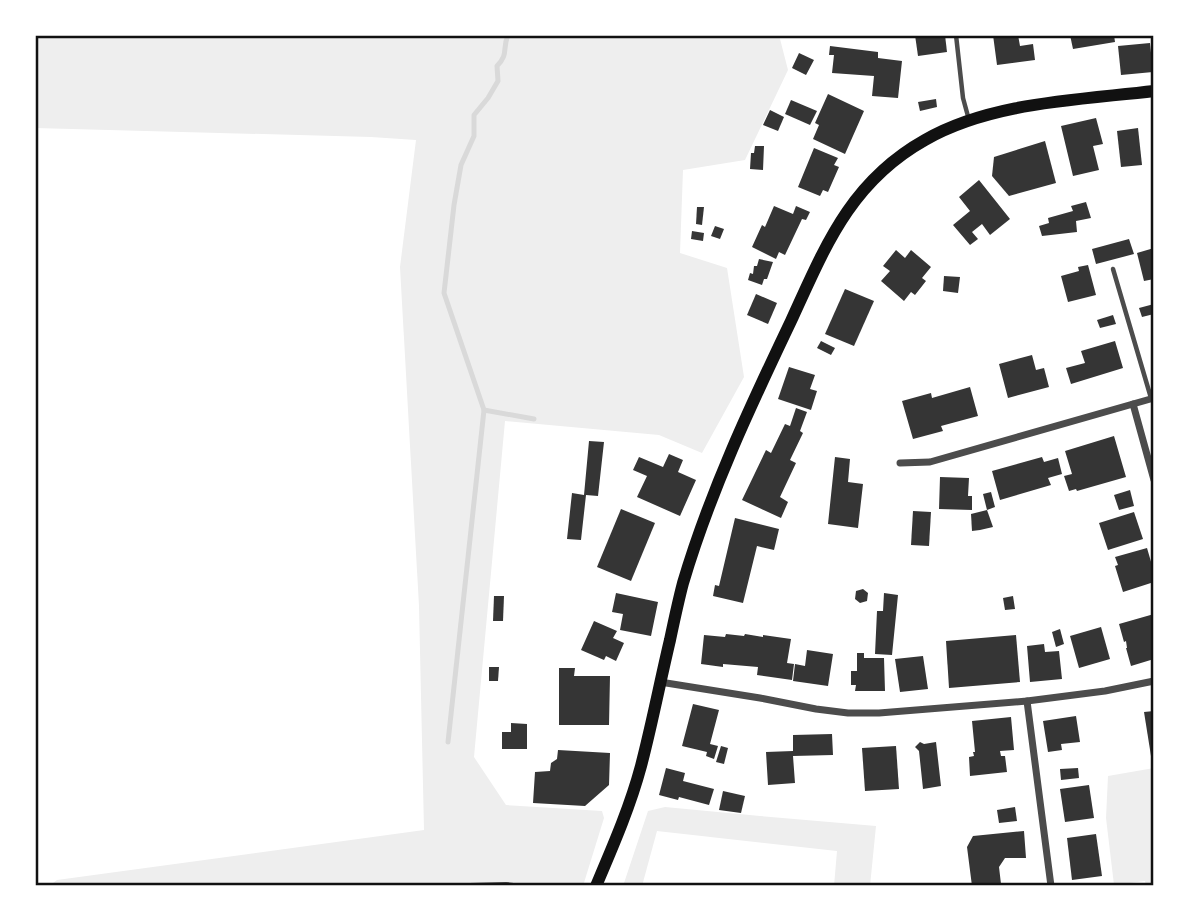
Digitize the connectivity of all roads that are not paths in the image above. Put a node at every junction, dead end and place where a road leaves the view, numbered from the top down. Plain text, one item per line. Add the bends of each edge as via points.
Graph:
1 (956, 35) edge
2 (1154, 92) edge
3 (969, 120) junction
4 (1113, 269) dead end
5 (1152, 398) edge
6 (1133, 404) junction
7 (900, 463) dead end
8 (1154, 480) edge
9 (1154, 681) edge
10 (660, 682) junction
11 (1027, 701) junction
12 (596, 886) edge
13 (1051, 886) edge

1 - 3 lane
2 - 3 main road via 1001,111
3 - 10 main road via 923,141 880,172 850,205 826,246 711,498 682,587
4 - 5 lane
5 - 6 street
6 - 7 street via 930,462
6 - 8 street
9 - 11 street
10 - 11 street via 848,713
10 - 12 main road via 624,821
11 - 13 street

